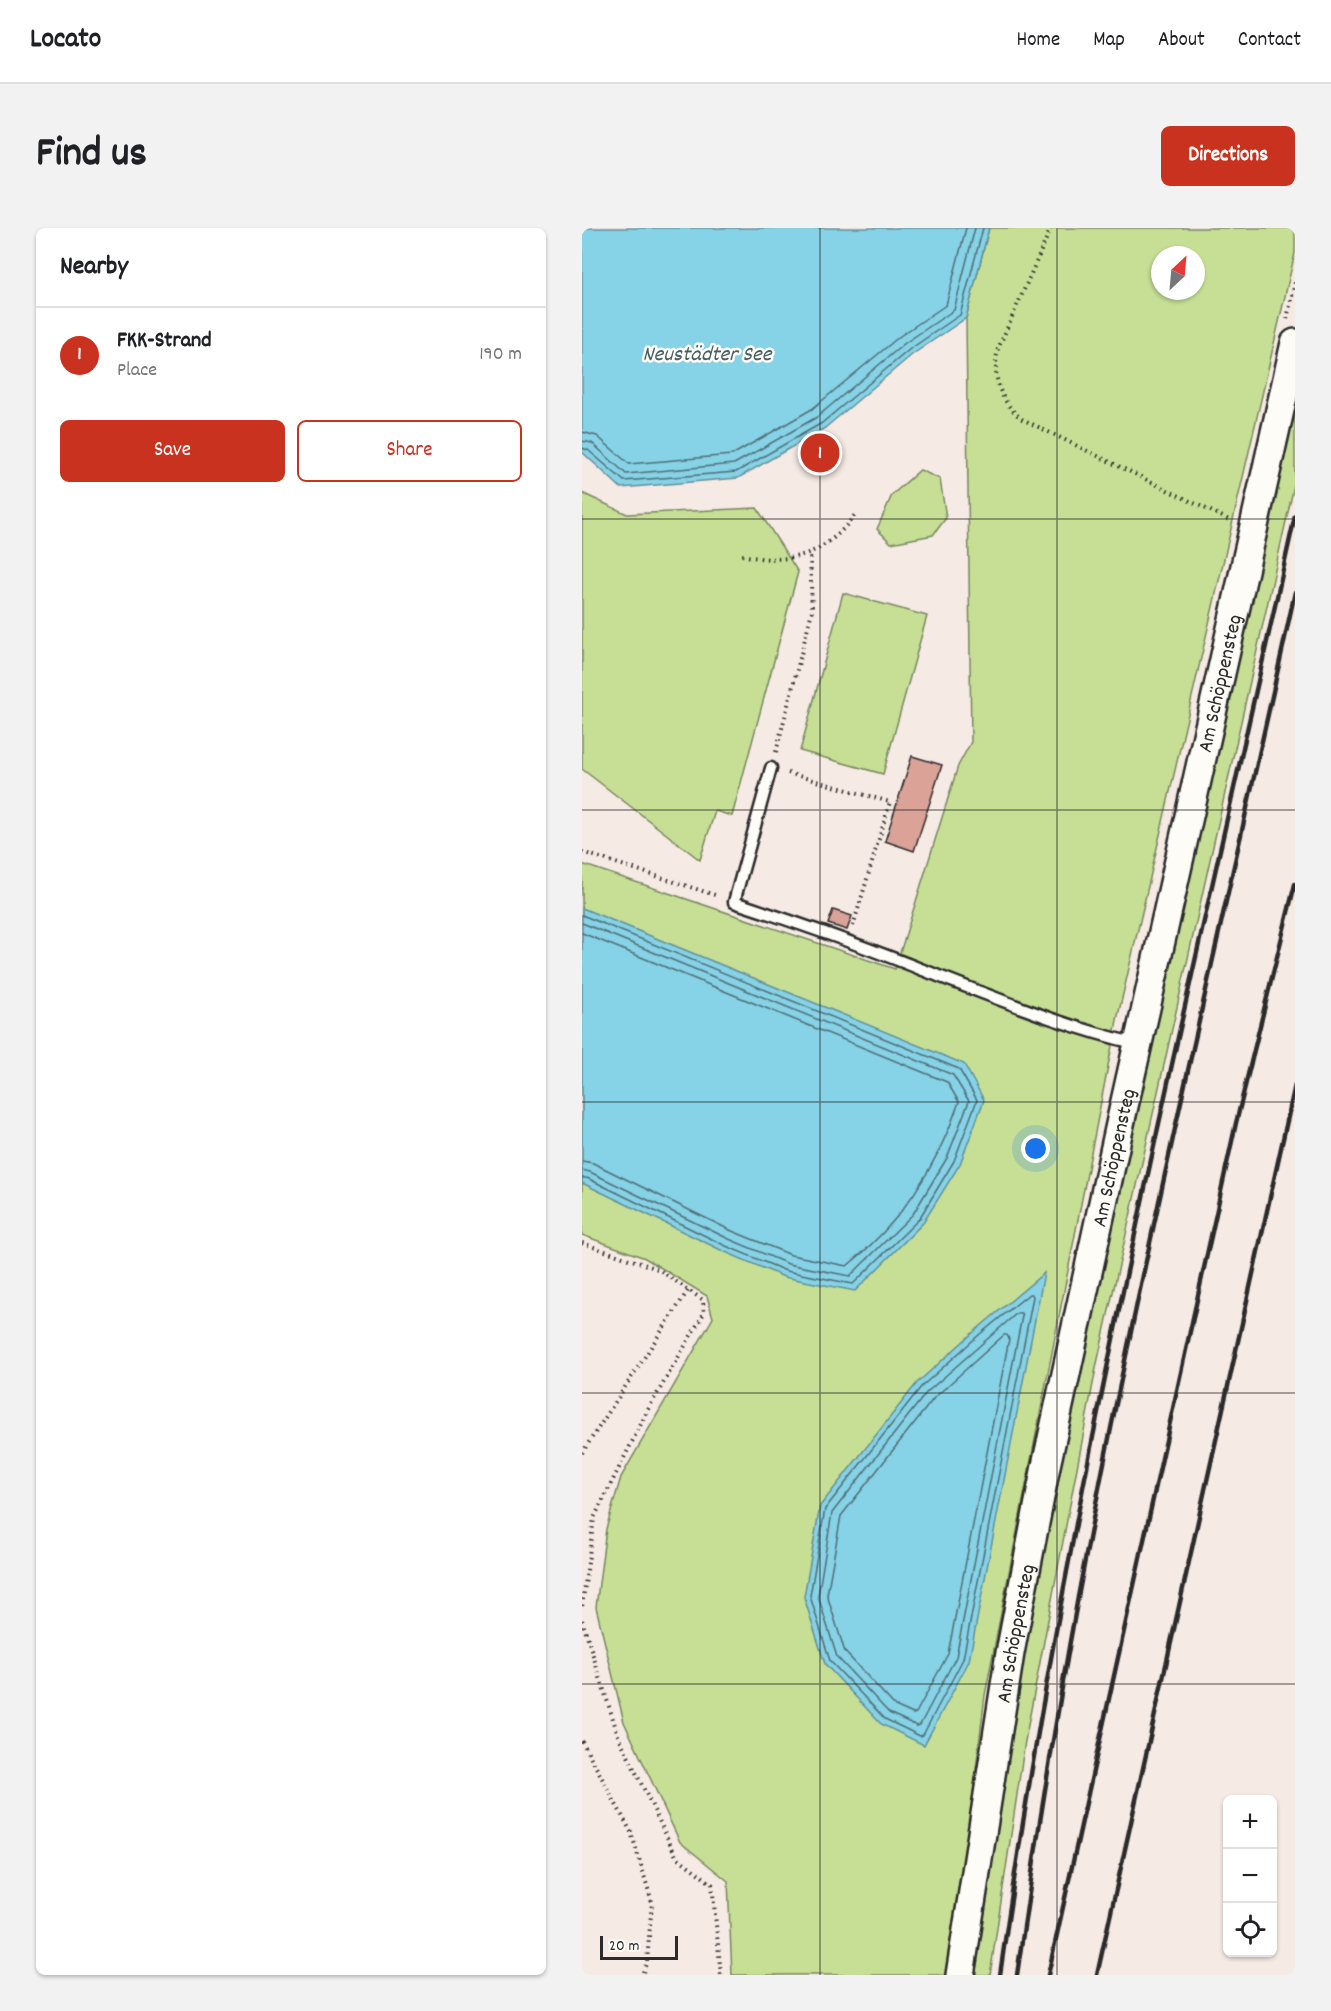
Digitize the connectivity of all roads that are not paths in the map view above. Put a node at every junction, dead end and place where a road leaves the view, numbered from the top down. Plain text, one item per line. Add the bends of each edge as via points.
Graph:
1 (1295, 343) edge
2 (771, 768) road end
3 (1138, 1044) junction
4 (960, 1975) edge

1 - 3 street, Am Schöppensteg
2 - 3 lane via 734,902 1036,1013
3 - 4 street, Am Schöppensteg via 1043,1478 1010,1653

